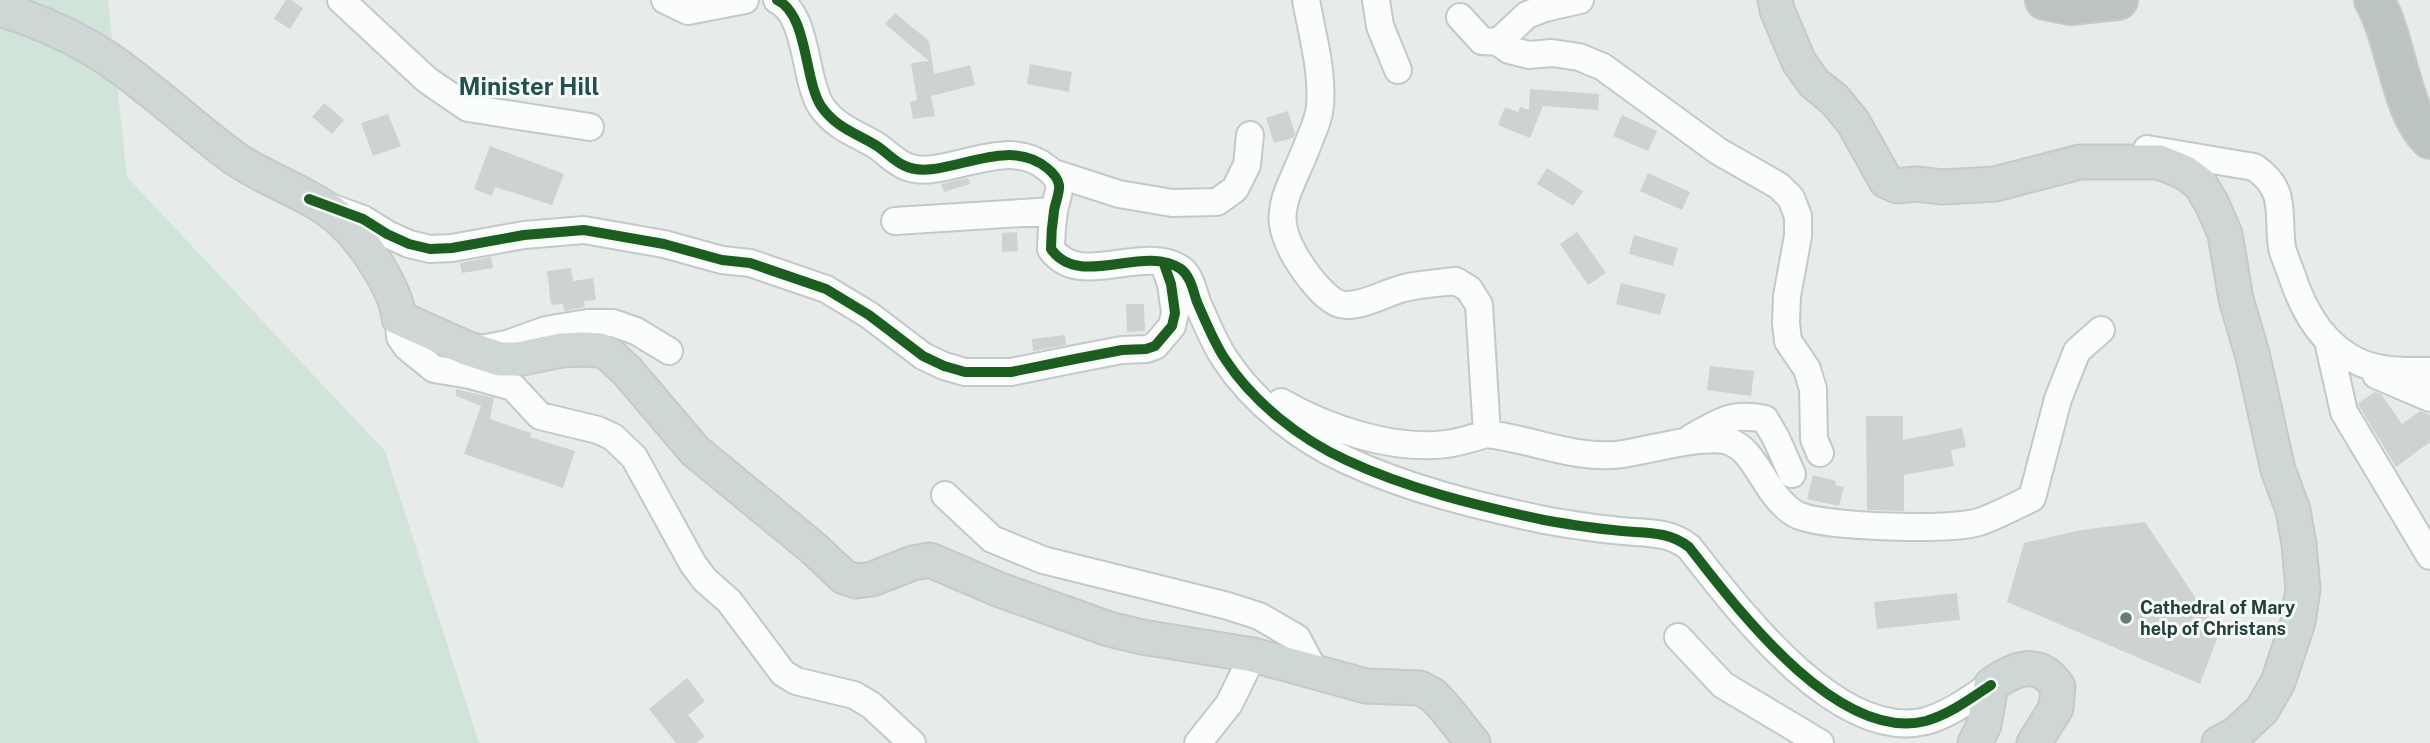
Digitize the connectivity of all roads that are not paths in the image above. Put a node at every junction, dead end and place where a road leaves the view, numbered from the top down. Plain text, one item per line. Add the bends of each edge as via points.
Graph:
1 (341, 0) edge
2 (665, 0) edge
3 (745, 0) edge
4 (777, 0) edge
5 (1307, 0) edge
6 (1376, 0) edge
7 (1580, 0) edge
8 (1775, 0) edge
9 (2045, 0) edge
10 (2118, 0) edge
11 (2374, 0) edge
12 (0, 9) edge
13 (1460, 16) dead end
14 (1498, 42) junction
15 (1398, 70) dead end
16 (590, 127) dead end
17 (1250, 135) dead end
18 (2430, 139) edge
19 (2084, 162) junction
20 (1054, 173) junction
21 (309, 199) junction
22 (1054, 211) junction
23 (895, 221) dead end
24 (1164, 264) junction
25 (399, 318) junction
26 (2101, 330) dead end
27 (2328, 341) junction
28 (471, 350) junction
29 (669, 351) dead end
30 (2430, 355) edge
31 (2361, 363) junction
32 (2430, 370) edge
33 (1240, 378) junction
34 (2430, 398) edge
35 (1487, 434) junction
36 (1680, 444) junction
37 (1820, 453) dead end
38 (1792, 474) dead end
39 (945, 495) dead end
40 (2430, 556) edge
41 (1678, 637) dead end
42 (1253, 655) junction
43 (1314, 670) junction
44 (1991, 685) junction
45 (912, 743) edge
46 (1198, 743) edge
47 (1473, 743) edge
48 (1820, 743) edge
49 (1975, 743) edge
50 (2034, 743) edge
51 (2219, 743) edge

1 - 16 street via 427,80 468,108
2 - 3 street via 688,11
4 - 20 street via 796,23 819,103 843,129 914,169 1014,155 1033,158
5 - 35 street via 1321,86 1320,110 1283,205 1282,224 1292,253 1333,301 1345,306 1405,288 1456,281 1469,289 1479,305
6 - 15 street via 1380,26
7 - 14 street via 1527,15
8 - 19 main road via 1799,62 1853,122 1886,181 1897,186 1995,184
9 - 10 highway via 2070,5
11 - 18 highway via 2386,22 2415,121
12 - 21 main road via 106,58 233,157
13 - 14 street via 1482,41
14 - 37 street via 1529,55 1578,57 1603,67 1791,198 1798,216 1798,236 1787,296 1788,341 1807,369 1813,388 1814,439
17 - 20 street via 1247,165 1235,190 1217,202 1172,203 1119,194
19 - 27 street via 2121,148 2156,149 2254,167 2268,176 2277,188 2283,251 2300,300
19 - 51 main road via 2158,162 2200,184 2225,234 2236,299 2278,470 2293,510 2303,589 2298,622 2278,682 2262,710
20 - 22 street via 1059,184
21 - 24 street via 430,249 584,230 750,264 826,289 923,356 965,372 1011,372 1155,346 1172,326 1175,313
21 - 25 main road via 338,218 362,246 398,305
22 - 23 street
22 - 24 street via 1051,248 1064,263 1082,267
24 - 33 street via 1180,269 1191,281 1224,359
25 - 28 main road
25 - 45 street via 400,337 434,369 513,387 540,416 598,430 624,445 693,564 729,601 783,673 796,681 854,695
26 - 36 street via 2077,351 2072,363 2032,498 1978,522 1931,527 1831,523 1799,516 1782,503 1744,450 1728,441 1709,439
27 - 31 street
27 - 40 street via 2344,412
28 - 29 street via 546,330 613,323
28 - 42 main road via 500,359 562,350 609,354 695,451 844,577 872,579 930,560 1109,629
30 - 31 street via 2395,363
31 - 32 street via 2390,371
31 - 34 street via 2389,382
33 - 35 street via 1307,417 1393,443 1447,444
33 - 44 street via 1265,406 1304,436 1344,460 1394,480 1542,520 1678,539 1753,628 1824,694 1850,710 1888,723 1924,722 1956,709
35 - 36 street via 1599,454
36 - 38 street via 1733,416 1765,419
39 - 43 street via 992,539 1043,560 1259,616 1297,638
41 - 48 street via 1723,685
42 - 43 main road
42 - 46 street via 1229,704
43 - 47 main road via 1366,686 1420,688 1433,695
44 - 49 main road via 1984,725
44 - 50 main road via 2021,668 2052,678 2058,688 2056,708

